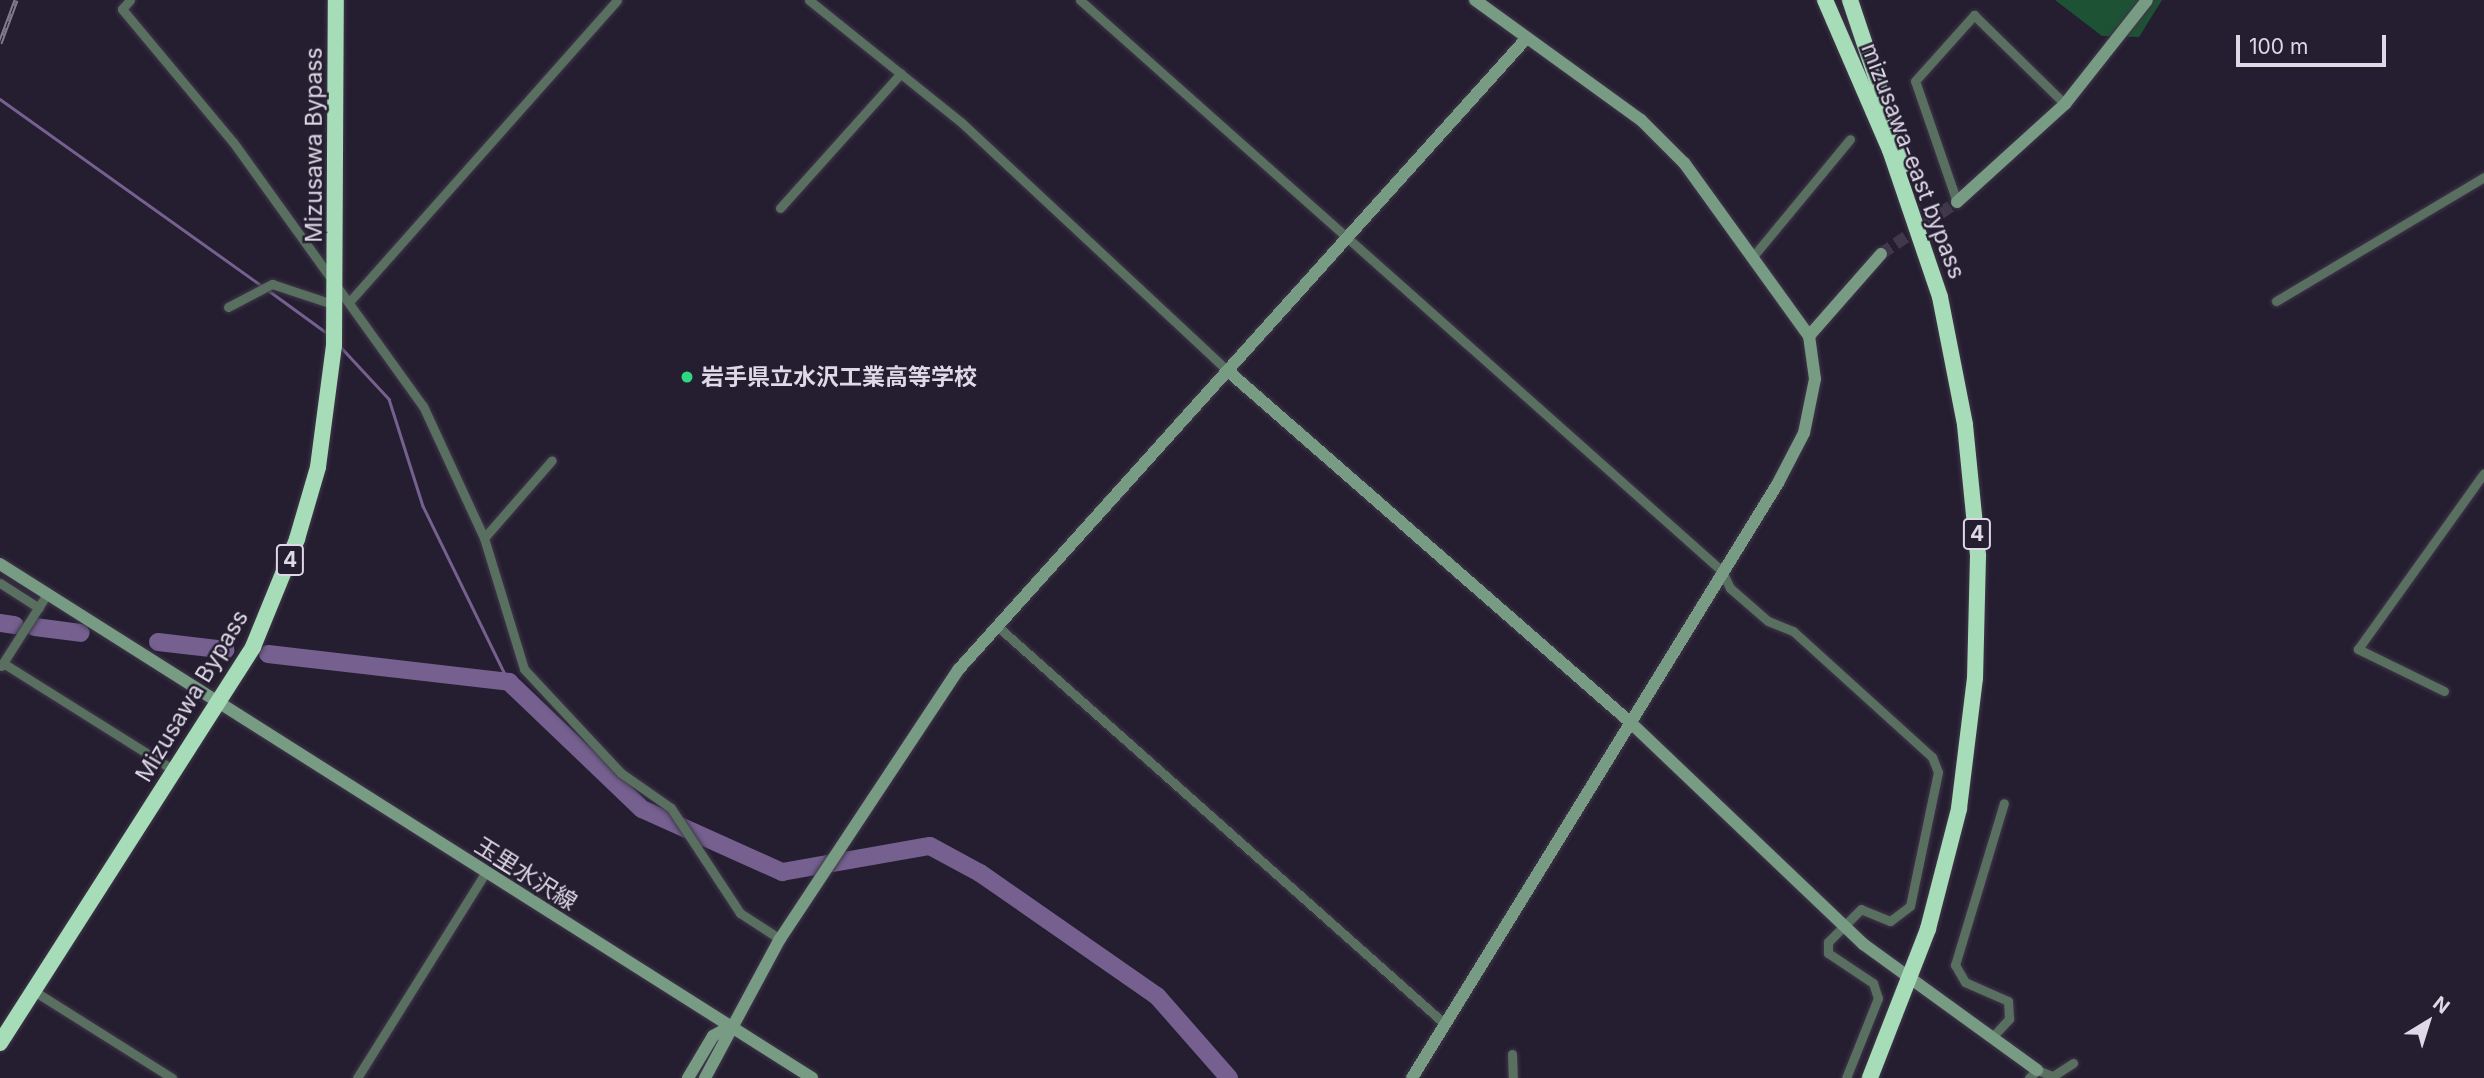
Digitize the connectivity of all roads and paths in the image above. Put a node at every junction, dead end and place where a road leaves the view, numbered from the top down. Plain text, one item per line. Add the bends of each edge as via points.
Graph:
1 (116, 0) edge
2 (130, 0) edge
3 (337, 0) edge
4 (617, 0) edge
5 (809, 0) edge
6 (1080, 0) edge
7 (1475, 0) edge
8 (1815, 0) edge
9 (1825, 0) edge
10 (1850, 0) edge
11 (2147, 0) edge
12 (122, 9) junction
13 (1525, 40) junction
14 (1857, 72) junction
15 (901, 73) junction
16 (2065, 104) junction
17 (1850, 139) dead end
18 (2484, 177) edge
19 (1957, 202) joint
20 (780, 208) dead end
21 (1347, 237) junction
22 (1755, 254) junction
23 (1881, 254) tunnel mouth
24 (336, 285) junction
25 (1940, 297) junction
26 (2276, 301) dead end
27 (342, 303) junction
28 (228, 307) dead end
29 (1808, 336) junction
30 (1228, 371) junction
31 (552, 460) dead end
32 (2484, 473) edge
33 (484, 538) junction
34 (0, 564) edge
35 (1723, 571) junction
36 (0, 583) edge
37 (47, 594) junction
38 (39, 608) junction
39 (996, 625) junction
40 (1, 665) edge
41 (2444, 691) dead end
42 (219, 704) junction
43 (1630, 722) junction
44 (175, 771) junction
45 (2004, 803) dead end
46 (485, 873) junction
47 (1842, 925) junction
48 (780, 939) junction
49 (1913, 977) junction
50 (34, 991) junction
51 (1445, 1024) junction
52 (729, 1027) junction
53 (1995, 1034) junction
54 (0, 1044) edge
55 (1512, 1054) dead end
56 (2073, 1063) dead end
57 (2033, 1074) edge
58 (172, 1078) edge
59 (356, 1078) edge
60 (688, 1078) edge
61 (705, 1078) edge
62 (812, 1078) edge
63 (1412, 1078) edge
64 (1513, 1078) edge
65 (1846, 1078) edge
66 (1870, 1078) edge

1 - 12 street
2 - 12 street
3 - 24 highway, Mizusawa Bypass / 4
4 - 27 street
5 - 15 street
6 - 21 street
7 - 13 street
8 - 14 highway
9 - 14 highway, mizusawa-east bypass / 4
10 - 25 highway via 1906,167
11 - 16 street
12 - 24 street via 233,142
13 - 21 street
13 - 22 street via 1641,120
14 - 25 highway, mizusawa-east bypass / 4
15 - 20 street
15 - 30 street
16 - 19 street
16 - 19 street via 1974,15 1915,81
17 - 22 street
18 - 26 street
21 - 30 street
21 - 35 street
22 - 29 street
23 - 29 street
24 - 27 highway, Mizusawa Bypass / 4
25 - 49 highway, mizusawa-east bypass / 4 via 1974,489 1978,617 1959,809
27 - 28 street via 272,284
27 - 33 street via 423,406
27 - 42 highway, Mizusawa Bypass / 4 via 327,418 300,529 259,635
29 - 35 street via 1815,379 1804,433
30 - 39 street
30 - 43 street
31 - 33 street
32 - 41 street via 2358,649
33 - 48 street via 524,669 621,773 674,815 740,913
34 - 37 street, 玉里水沢線
35 - 43 street
35 - 47 street via 1730,588 1768,621 1793,631 1920,745 1938,772 1910,906 1890,921 1861,909
36 - 38 street
37 - 38 street
37 - 42 street, 玉里水沢線
38 - 40 street
39 - 48 street via 959,669
39 - 51 street
40 - 44 street
42 - 44 highway, Mizusawa Bypass / 4
42 - 46 street, 玉里水沢線
43 - 47 street
43 - 51 street
44 - 50 highway, Mizusawa Bypass / 4
45 - 53 street via 1955,965 1965,982 2008,1001 2009,1019
46 - 52 street, 玉里水沢線
46 - 59 street
47 - 49 street
47 - 65 street via 1828,942 1828,953 1873,983 1878,998
48 - 52 street
49 - 53 street
49 - 66 highway, mizusawa-east bypass / 4
50 - 54 highway, Mizusawa Bypass / 4
50 - 58 street
51 - 63 street
52 - 60 street via 713,1036
52 - 61 street
52 - 62 street, 玉里水沢線
53 - 57 street
55 - 64 street
56 - 57 street via 2053,1076

